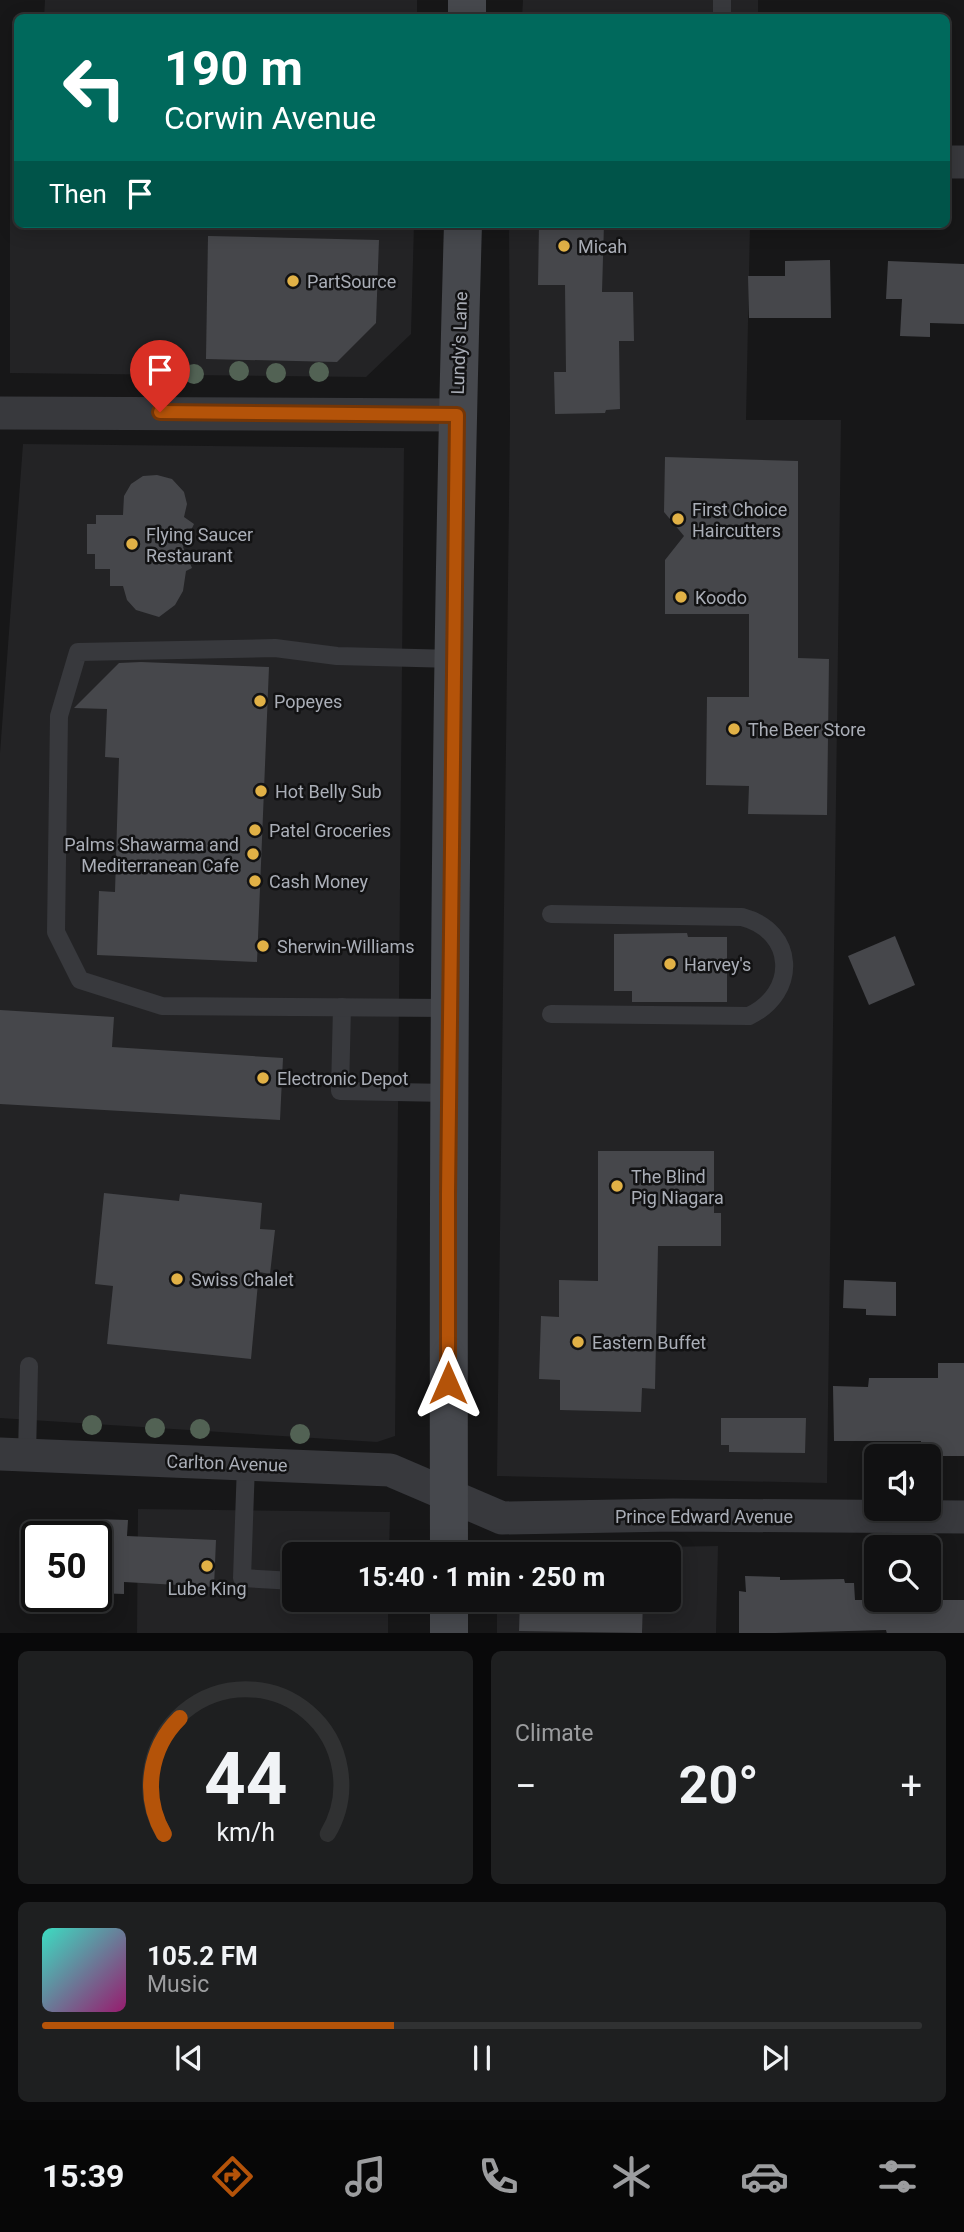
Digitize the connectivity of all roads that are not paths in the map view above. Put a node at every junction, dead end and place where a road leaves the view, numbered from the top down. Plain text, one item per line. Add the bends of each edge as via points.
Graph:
1 (463, 228) edge
2 (0, 413) edge
3 (457, 415) junction
4 (455, 659) junction
5 (551, 914) dead end
6 (342, 1007) junction
7 (450, 1007) junction
8 (551, 1014) dead end
9 (449, 1093) junction
10 (29, 1366) dead end
11 (14, 1454) edge
12 (246, 1464) junction
13 (449, 1495) junction
14 (964, 1517) edge
15 (449, 1542) edge
16 (282, 1580) edge
17 (449, 1612) edge
18 (449, 1633) edge

1 - 3 main road, Lundy's Lane
2 - 3 street
3 - 4 main road, Lundy's Lane
4 - 6 lane via 337,656 275,648 78,652 59,716 56,932 80,980 162,1006
4 - 7 main road, Lundy's Lane
5 - 8 lane via 742,917 762,924 775,936 784,970 773,998 749,1016
6 - 7 lane
6 - 9 lane via 340,1091
7 - 9 main road, Lundy's Lane
9 - 13 main road, Lundy's Lane
10 - 11 lane
11 - 12 street, Carlton Avenue
12 - 13 street, Carlton Avenue via 390,1470
12 - 16 lane via 242,1578
13 - 14 street, Prince Edward Avenue via 502,1518
13 - 15 main road, Lundy's Lane
17 - 18 main road

